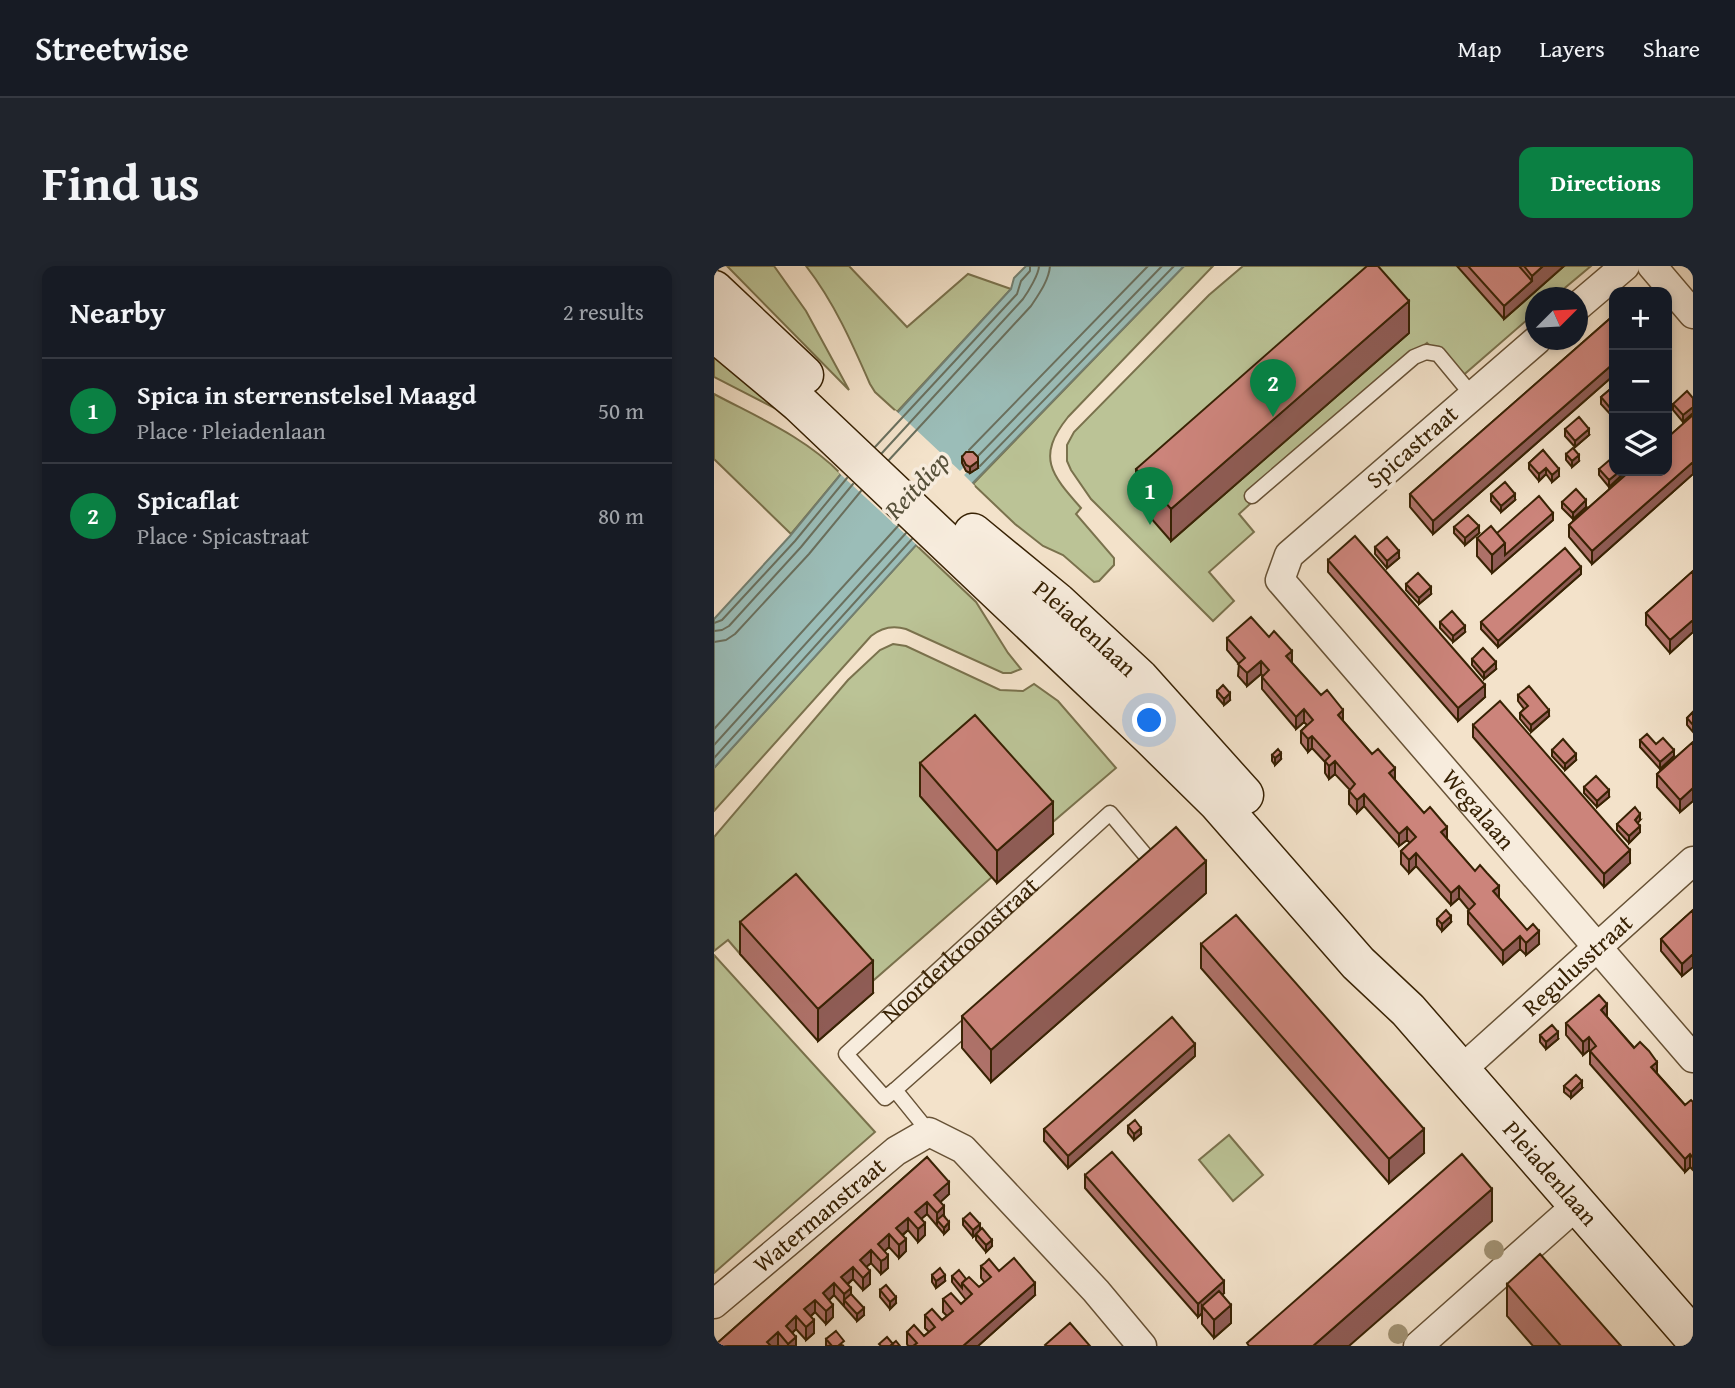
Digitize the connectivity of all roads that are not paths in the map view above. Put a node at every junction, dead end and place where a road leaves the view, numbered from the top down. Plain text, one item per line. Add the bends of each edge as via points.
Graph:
1 (1625, 266) edge
2 (1651, 266) edge
3 (714, 290) edge
4 (1588, 297) edge
5 (1693, 314) edge
6 (714, 332) edge
7 (1525, 350) edge
8 (1472, 395) junction
9 (862, 446) junction
10 (1252, 496) dead end
11 (1289, 555) joint
12 (1693, 861) edge
13 (1131, 881) edge
14 (1596, 948) junction
15 (988, 1008) edge
16 (1693, 1058) edge
17 (1460, 1071) junction
18 (895, 1090) junction
19 (929, 1132) junction
20 (1577, 1205) junction
21 (714, 1304) edge
22 (1693, 1338) edge
23 (1142, 1346) edge
24 (1418, 1346) edge

1 - 4 street
2 - 5 street
3 - 9 main road, Pleiadenlaan
6 - 9 main road, Pleiadenlaan via 799,403
7 - 8 street, Spicastraat
8 - 10 lane via 1438,354 1414,357
8 - 11 street, Spicastraat
9 - 17 main road, Pleiadenlaan via 949,528 1218,803
11 - 14 street, Wegalaan via 1280,580
12 - 14 street, Regulusstraat
13 - 18 lane, Noorderkroonstraat via 1152,863 1110,813 846,1054 886,1098
14 - 16 street, Wegalaan
14 - 17 street, Regulusstraat
15 - 18 lane
17 - 20 main road, Pleiadenlaan
18 - 19 lane
19 - 21 street, Watermanstraat via 896,1151
19 - 23 street via 963,1149
20 - 22 main road, Pleiadenlaan
20 - 24 street

